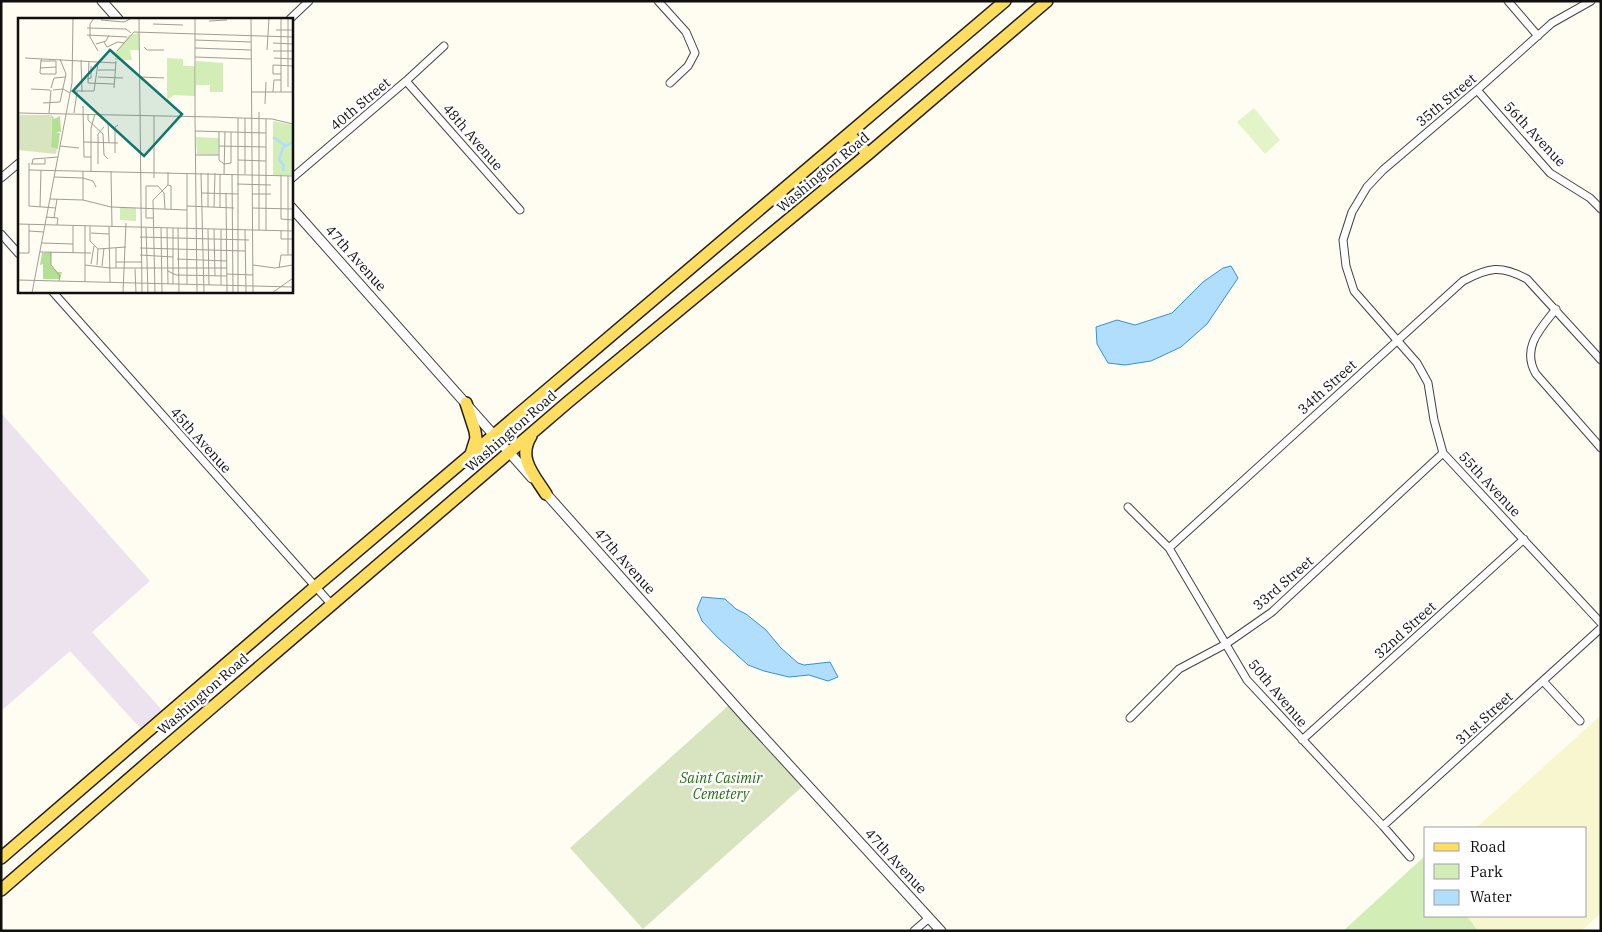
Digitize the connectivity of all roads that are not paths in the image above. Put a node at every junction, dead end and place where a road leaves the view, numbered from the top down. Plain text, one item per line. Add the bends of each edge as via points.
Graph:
1 (102, 1) edge
2 (309, 1) edge
3 (658, 1) edge
4 (1005, 1) edge
5 (1047, 1) edge
6 (1508, 1) edge
7 (1591, 1) edge
8 (117, 18) edge
9 (291, 18) edge
10 (1538, 36) junction
11 (444, 46) dead end
12 (406, 81) junction
13 (670, 83) dead end
14 (1477, 90) junction
15 (849, 134) junction
16 (868, 154) junction
17 (18, 164) edge
18 (1, 178) edge
19 (292, 178) edge
20 (292, 207) edge
21 (1601, 209) edge
22 (520, 210) dead end
23 (1, 234) edge
24 (1343, 240) joint
25 (18, 253) edge
26 (53, 292) edge
27 (1556, 309) junction
28 (1397, 340) junction
29 (1601, 360) edge
30 (466, 403) junction
31 (533, 432) junction
32 (494, 435) junction
33 (1601, 448) edge
34 (509, 453) junction
35 (1444, 453) junction
36 (470, 456) junction
37 (546, 494) junction
38 (1128, 507) dead end
39 (1524, 539) junction
40 (1169, 548) junction
41 (315, 587) junction
42 (331, 604) junction
43 (1601, 623) edge
44 (1601, 628) edge
45 (1226, 644) junction
46 (1543, 681) junction
47 (1130, 718) dead end
48 (1580, 721) dead end
49 (1302, 740) junction
50 (1383, 826) junction
51 (1, 858) edge
52 (1410, 858) dead end
53 (1, 890) edge
54 (929, 918) junction
55 (914, 931) edge
56 (941, 931) edge

1 - 8 street
2 - 9 street
3 - 13 street via 686,32 695,53 688,66
4 - 15 main road, Washington Road
5 - 16 main road, Washington Road
6 - 10 street
7 - 10 street, 35th Street via 1552,23
10 - 14 street, 35th Street
11 - 12 street, 40th Street
12 - 19 street, 40th Street
12 - 22 street, 48th Avenue
14 - 21 street, 56th Avenue via 1550,173 1590,198
14 - 24 street, 35th Street via 1366,187 1352,212
15 - 16 main road
15 - 32 main road, Washington Road
16 - 31 main road, Washington Road
17 - 18 street
20 - 30 street, 47th Avenue
23 - 25 street
24 - 28 street, 55th Avenue via 1346,266 1354,291
26 - 41 street, 45th Avenue
27 - 28 street, 34th Street via 1527,279 1498,269 1485,271 1463,281
27 - 29 street
27 - 33 street via 1531,345 1531,366
28 - 35 street, 55th Avenue via 1418,363 1428,383
28 - 40 street, 34th Street
30 - 32 street, 47th Avenue
30 - 36 main road via 476,438
31 - 34 main road, Washington Road
31 - 37 main road via 525,454
32 - 34 street, 47th Avenue
32 - 36 main road, Washington Road
34 - 37 street, 47th Avenue
34 - 42 main road, Washington Road
35 - 39 street, 55th Avenue
35 - 45 street, 33rd Street via 1272,612
36 - 41 main road, Washington Road
37 - 54 street, 47th Avenue
38 - 40 street, 50th Avenue
39 - 43 street, 55th Avenue
39 - 49 street, 32nd Street
40 - 45 street, 50th Avenue
41 - 42 street, 45th Avenue
41 - 51 main road, Washington Road
42 - 53 main road, Washington Road
44 - 46 street, 31st Street
45 - 47 street, 33rd Street via 1179,669
45 - 49 street, 50th Avenue via 1247,680
46 - 48 street
46 - 50 street, 31st Street
49 - 50 street, 50th Avenue
50 - 52 street, 50th Avenue
54 - 55 street
54 - 56 street, 47th Avenue

